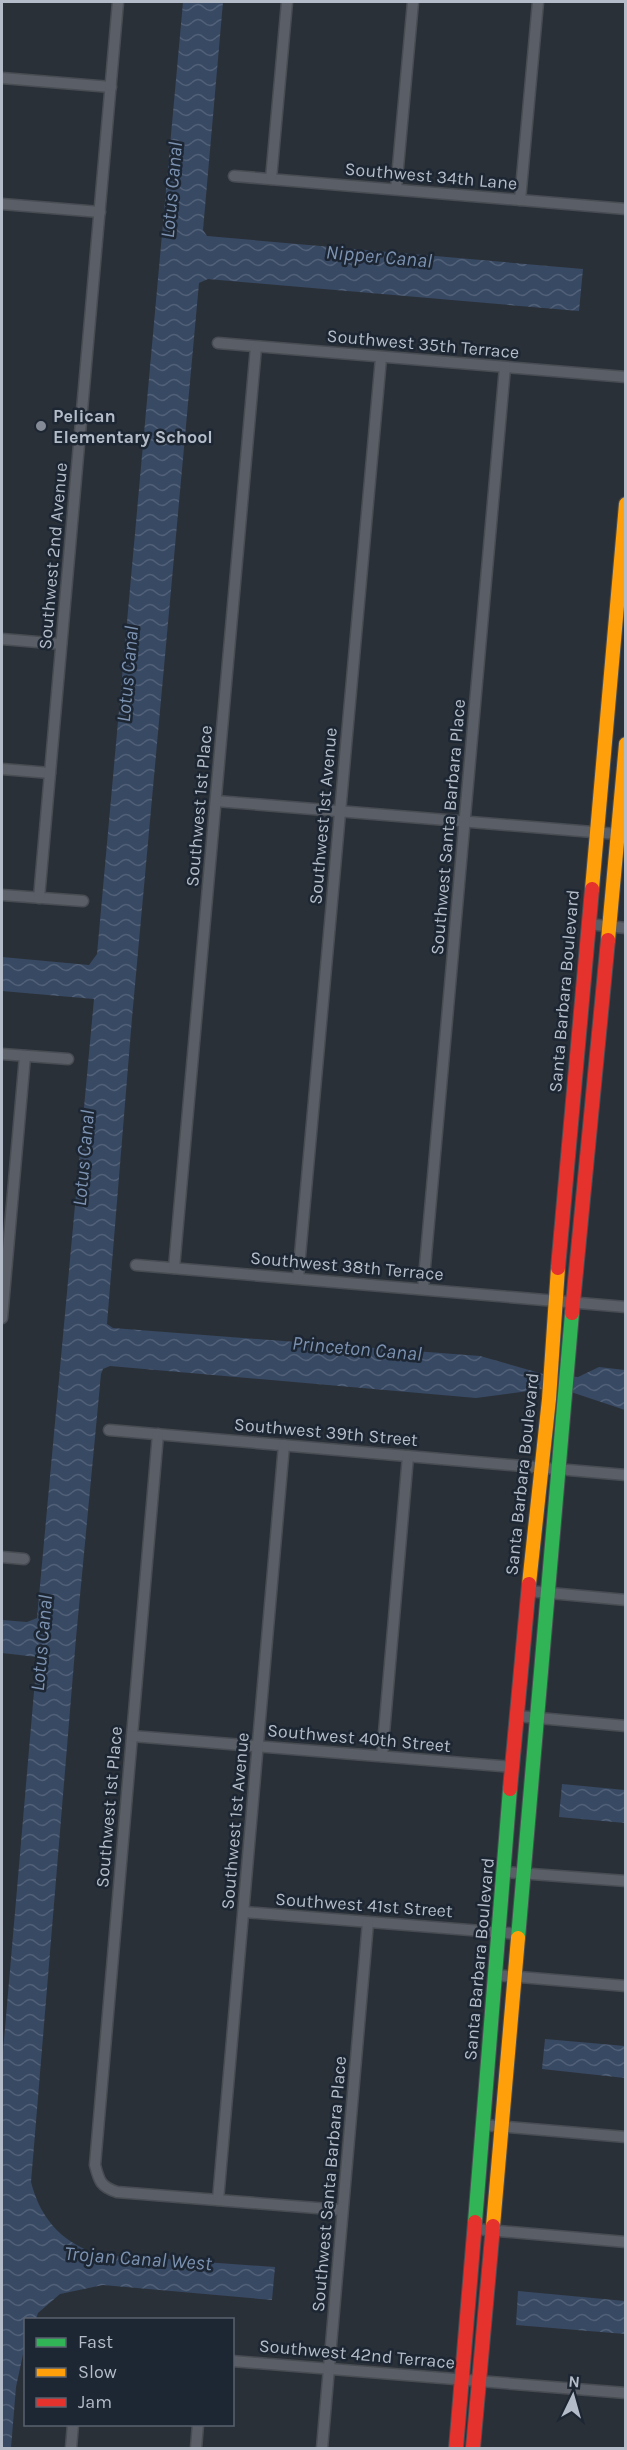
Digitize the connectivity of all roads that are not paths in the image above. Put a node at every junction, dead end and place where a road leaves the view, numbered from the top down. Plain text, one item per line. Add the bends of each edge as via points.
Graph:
1 (118, 2) edge
2 (287, 2) edge
3 (413, 2) edge
4 (538, 2) edge
5 (2, 78) edge
6 (111, 87) junction
7 (234, 176) dead end
8 (271, 179) junction
9 (396, 189) junction
10 (520, 200) junction
11 (2, 204) edge
12 (626, 209) edge
13 (100, 212) junction
14 (218, 343) dead end
15 (256, 347) junction
16 (381, 358) junction
17 (505, 367) junction
18 (626, 377) edge
19 (626, 504) edge
20 (623, 567) edge
21 (2, 639) edge
22 (62, 644) junction
23 (626, 744) edge
24 (603, 758) junction
25 (625, 759) edge
26 (2, 769) edge
27 (50, 773) junction
28 (216, 801) junction
29 (340, 810) junction
30 (465, 821) junction
31 (596, 832) junction
32 (617, 834) junction
33 (2, 895) edge
34 (39, 898) junction
35 (83, 901) dead end
36 (588, 924) junction
37 (609, 927) junction
38 (626, 928) edge
39 (2, 1054) edge
40 (25, 1056) junction
41 (68, 1059) dead end
42 (572, 1100) junction
43 (593, 1102) junction
44 (7, 1180) edge
45 (136, 1265) dead end
46 (174, 1268) junction
47 (298, 1278) junction
48 (423, 1289) junction
49 (555, 1301) junction
50 (574, 1302) junction
51 (2, 1305) edge
52 (626, 1307) edge
53 (2, 1318) edge
54 (559, 1369) junction
55 (556, 1400) junction
56 (109, 1430) dead end
57 (158, 1434) junction
58 (284, 1445) junction
59 (408, 1456) junction
60 (541, 1466) junction
61 (559, 1469) junction
62 (626, 1474) edge
63 (2, 1557) edge
64 (24, 1559) dead end
65 (528, 1591) junction
66 (549, 1593) junction
67 (626, 1600) edge
68 (517, 1716) junction
69 (538, 1718) junction
70 (626, 1726) edge
71 (132, 1736) junction
72 (258, 1746) junction
73 (382, 1756) junction
74 (512, 1767) junction
75 (504, 1872) junction
76 (524, 1873) junction
77 (626, 1881) edge
78 (244, 1912) junction
79 (368, 1922) junction
80 (499, 1932) junction
81 (519, 1934) junction
82 (495, 1975) junction
83 (515, 1976) junction
84 (626, 1986) edge
85 (483, 2125) junction
86 (501, 2126) junction
87 (626, 2137) edge
88 (218, 2200) junction
89 (342, 2211) junction
90 (475, 2229) junction
91 (492, 2230) junction
92 (626, 2242) edge
93 (234, 2361) edge
94 (328, 2368) junction
95 (462, 2379) junction
96 (479, 2380) junction
97 (626, 2393) edge
98 (73, 2426) edge
99 (198, 2426) edge
100 (71, 2448) edge
101 (196, 2448) edge
102 (322, 2448) edge
103 (456, 2448) edge
104 (473, 2448) edge

1 - 6 street, Southwest 2nd Avenue
2 - 8 street
3 - 9 street
4 - 10 street
5 - 6 street
6 - 13 street, Southwest 2nd Avenue
7 - 8 street, Southwest 34th Lane
8 - 9 street, Southwest 34th Lane
9 - 10 street, Southwest 34th Lane
10 - 12 street, Southwest 34th Lane
11 - 13 street
13 - 22 street, Southwest 2nd Avenue
14 - 15 street, Southwest 35th Terrace
15 - 16 street, Southwest 35th Terrace
15 - 28 street, Southwest 1st Place
16 - 17 street, Southwest 35th Terrace
16 - 29 street, Southwest 1st Avenue
17 - 18 street, Southwest 35th Terrace
17 - 30 street, Southwest Santa Barbara Place
19 - 20 main road, Santa Barbara Boulevard
20 - 24 main road, Santa Barbara Boulevard
21 - 22 street
22 - 27 street, Southwest 2nd Avenue
23 - 25 main road, Santa Barbara Boulevard
24 - 25 street
24 - 31 main road, Santa Barbara Boulevard
25 - 32 main road, Santa Barbara Boulevard
26 - 27 street
27 - 34 street, Southwest 2nd Avenue
28 - 29 street
28 - 46 street, Southwest 1st Place
29 - 30 street
29 - 47 street, Southwest 1st Avenue
30 - 31 street
30 - 48 street, Southwest Santa Barbara Place
31 - 32 street
31 - 36 main road, Santa Barbara Boulevard
32 - 37 main road, Santa Barbara Boulevard
33 - 34 street
34 - 35 street
36 - 37 street
36 - 42 main road, Santa Barbara Boulevard
37 - 38 street
37 - 43 main road, Santa Barbara Boulevard
39 - 40 street
40 - 41 street
40 - 44 street
42 - 43 main road
42 - 49 main road, Santa Barbara Boulevard
43 - 50 main road, Santa Barbara Boulevard
44 - 51 street
45 - 46 street, Southwest 38th Terrace
46 - 47 street, Southwest 38th Terrace
47 - 48 street, Southwest 38th Terrace
48 - 49 street, Southwest 38th Terrace
49 - 50 street, Southwest 38th Terrace
49 - 54 main road, Santa Barbara Boulevard
50 - 52 street, Southwest 38th Terrace
50 - 54 main road, Santa Barbara Boulevard
51 - 53 street
54 - 55 main road, Santa Barbara Boulevard
55 - 60 main road, Santa Barbara Boulevard
55 - 61 main road, Santa Barbara Boulevard
56 - 57 street, Southwest 39th Street
57 - 58 street, Southwest 39th Street
57 - 71 street, Southwest 1st Place
58 - 59 street, Southwest 39th Street
58 - 72 street, Southwest 1st Avenue
59 - 60 street, Southwest 39th Street
59 - 73 street
60 - 61 street, Southwest 39th Street
60 - 65 main road, Santa Barbara Boulevard
61 - 62 street, Southwest 39th Street
61 - 66 main road, Santa Barbara Boulevard
63 - 64 street
65 - 66 street
65 - 68 main road, Santa Barbara Boulevard
66 - 67 street
66 - 69 main road, Santa Barbara Boulevard
68 - 69 street
68 - 74 main road, Santa Barbara Boulevard
69 - 70 street
69 - 76 main road, Santa Barbara Boulevard
71 - 72 street, Southwest 40th Street
71 - 88 street, Southwest 1st Place via 94,2165 99,2183 117,2192
72 - 73 street, Southwest 40th Street
72 - 78 street, Southwest 1st Avenue
73 - 74 street, Southwest 40th Street
74 - 75 main road, Santa Barbara Boulevard
75 - 76 street
75 - 80 main road, Santa Barbara Boulevard
76 - 77 street
76 - 81 main road, Santa Barbara Boulevard
78 - 79 street, Southwest 41st Street
78 - 88 street, Southwest 1st Avenue
79 - 80 street, Southwest 41st Street
79 - 89 street, Southwest Santa Barbara Place
80 - 81 street, Southwest 41st Street
80 - 82 main road, Santa Barbara Boulevard
81 - 83 main road, Santa Barbara Boulevard
82 - 83 street
82 - 85 main road, Santa Barbara Boulevard
83 - 84 street
83 - 86 main road, Santa Barbara Boulevard
85 - 86 street
85 - 90 main road, Santa Barbara Boulevard
86 - 87 street
86 - 91 main road, Santa Barbara Boulevard
88 - 89 street
89 - 94 street, Southwest Santa Barbara Place
90 - 91 street
90 - 95 main road, Santa Barbara Boulevard
91 - 92 street
91 - 96 main road, Santa Barbara Boulevard
93 - 94 street, Southwest 42nd Terrace
94 - 95 street, Southwest 42nd Terrace
94 - 102 street, Southwest Santa Barbara Place
95 - 96 street, Southwest 42nd Terrace
95 - 103 main road, Santa Barbara Boulevard
96 - 97 street, Southwest 42nd Terrace
96 - 104 main road, Santa Barbara Boulevard
98 - 100 street
99 - 101 street

